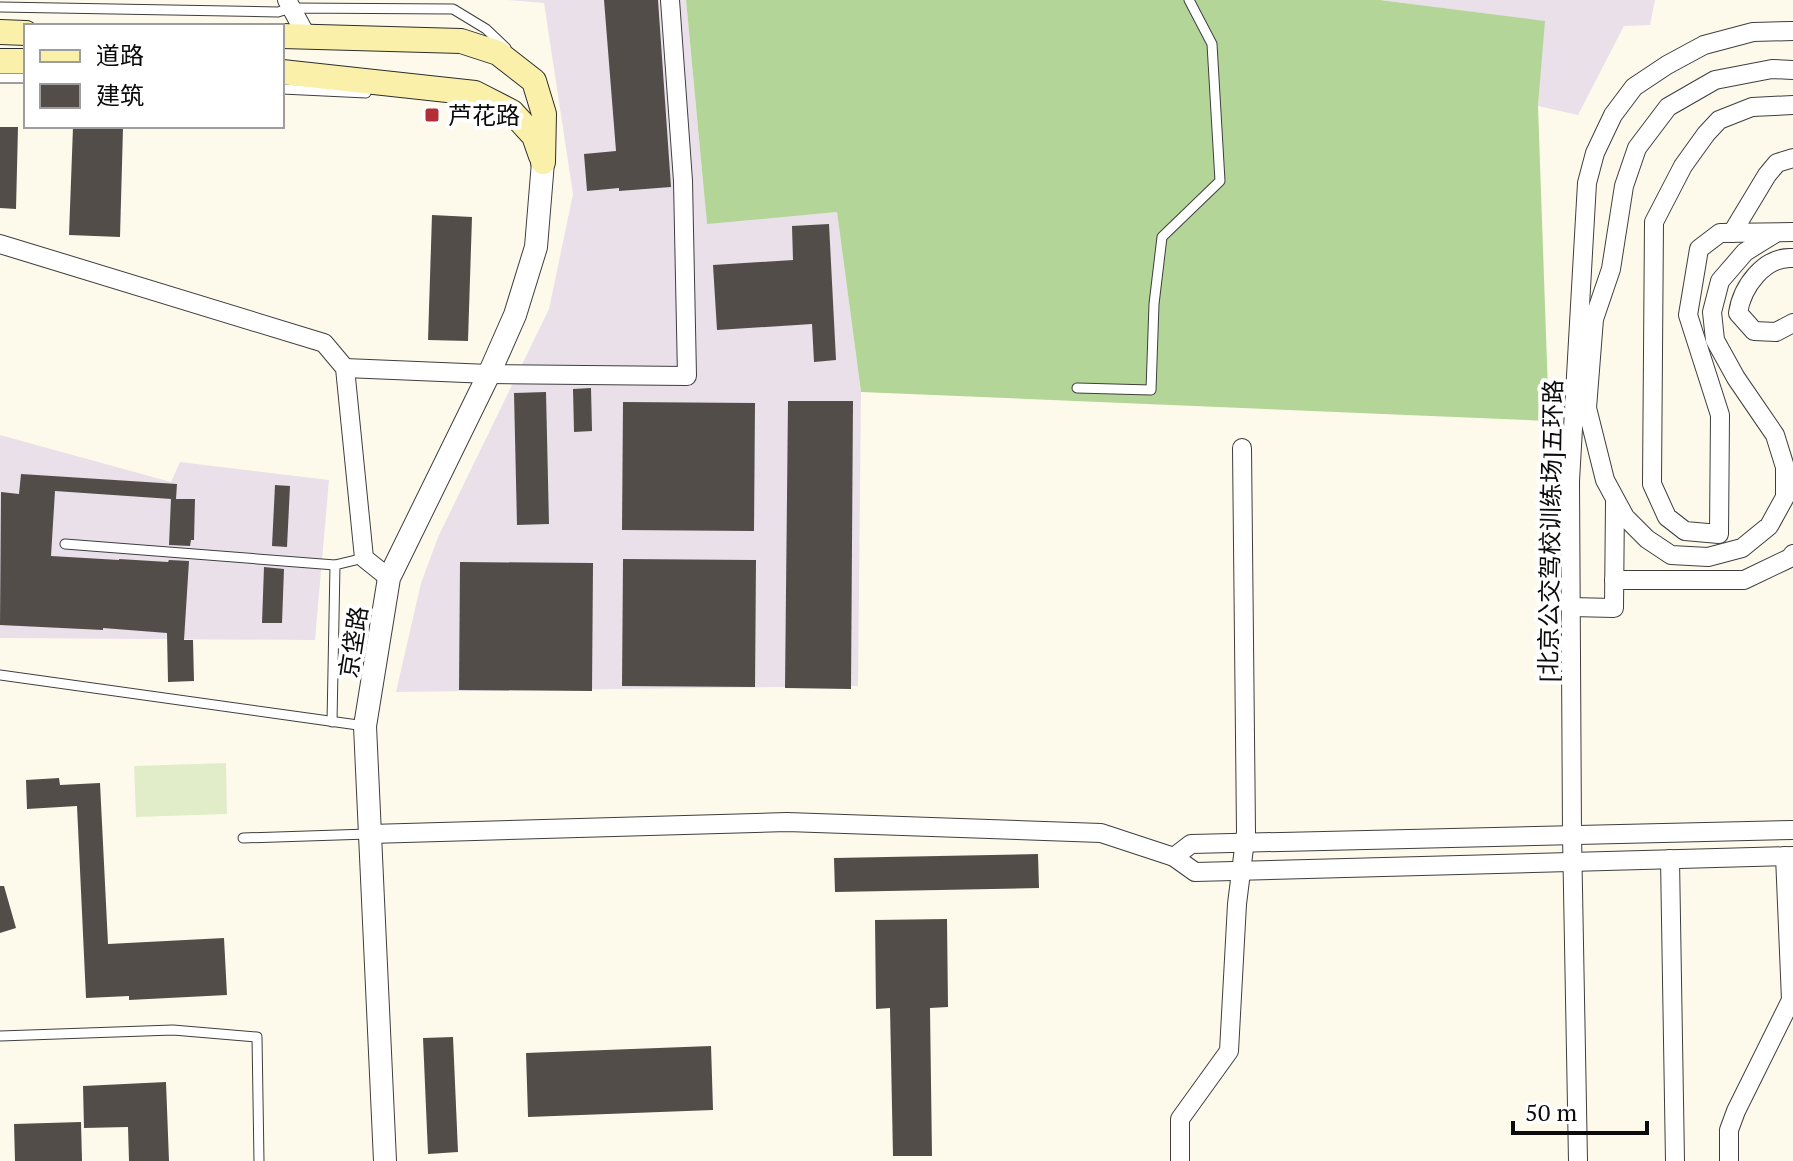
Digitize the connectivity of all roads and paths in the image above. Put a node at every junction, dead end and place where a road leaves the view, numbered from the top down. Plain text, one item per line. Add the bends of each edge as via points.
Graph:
1 (670, 0) edge
2 (1189, 0) edge
3 (289, 4) edge
4 (0, 7) edge
5 (1793, 31) edge
6 (0, 32) edge
7 (24, 33) edge
8 (284, 36) edge
9 (307, 37) junction
10 (0, 61) edge
11 (24, 61) edge
12 (1793, 70) edge
13 (284, 72) edge
14 (0, 78) edge
15 (24, 78) edge
16 (534, 81) junction
17 (284, 89) edge
18 (475, 93) junction
19 (1793, 105) edge
20 (1793, 158) edge
21 (543, 162) junction
22 (1770, 171) junction
23 (1793, 175) edge
24 (1732, 233) junction
25 (1784, 233) edge
26 (0, 244) edge
27 (1793, 258) edge
28 (1793, 323) edge
29 (345, 368) junction
30 (489, 374) junction
31 (1077, 388) dead end
32 (1242, 448) dead end
33 (1615, 497) junction
34 (65, 544) dead end
35 (1793, 554) edge
36 (364, 558) junction
37 (335, 565) junction
38 (389, 578) junction
39 (1614, 580) junction
40 (1571, 607) junction
41 (0, 675) edge
42 (332, 722) junction
43 (365, 726) junction
44 (1793, 830) edge
45 (370, 834) junction
46 (1572, 835) junction
47 (243, 838) dead end
48 (1244, 842) junction
49 (1789, 856) edge
50 (1174, 857) junction
51 (1670, 859) junction
52 (1573, 861) junction
53 (1241, 870) junction
54 (0, 1036) edge
55 (259, 1161) edge
56 (385, 1161) edge
57 (1180, 1161) edge
58 (1578, 1161) edge
59 (1675, 1161) edge
60 (1729, 1161) edge

1 - 30 street via 683,181 687,376
2 - 31 lane via 1212,44 1220,181 1162,237 1151,390
3 - 4 lane via 278,12
3 - 9 street
3 - 16 lane via 453,9 486,29
5 - 40 street, [北京公交驾校训练场]五环路 via 1753,32 1704,45 1667,65 1634,87 1595,153 1587,183 1570,481
6 - 7 main road
8 - 9 main road
9 - 16 main road via 461,41 498,53
10 - 11 main road
12 - 33 street via 1715,80 1668,107 1637,148 1624,186 1611,269 1594,319 1587,408 1605,480
13 - 18 main road
14 - 15 lane
16 - 21 main road via 544,114
17 - 18 lane
18 - 21 main road via 523,122
19 - 24 street via 1752,107 1719,120 1683,166 1654,222 1652,484 1667,517 1685,531 1719,534 1720,415 1688,315 1699,249 1720,233
20 - 22 street
21 - 30 street, 京垡路 via 536,247
22 - 23 street
22 - 24 street
24 - 25 street
25 - 33 street via 1745,252 1720,281 1712,312 1715,340 1775,435 1785,467 1785,497 1769,526 1742,548 1708,557 1671,555 1625,517
26 - 29 street via 324,343
27 - 28 street via 1781,258 1755,275 1738,313 1754,331 1776,332
29 - 30 street
29 - 36 street
30 - 38 street, 京垡路
32 - 48 street
33 - 39 street
34 - 37 lane
35 - 39 street via 1744,580
36 - 37 lane
36 - 38 street
37 - 42 lane
38 - 43 street, 京垡路
39 - 40 street via 1614,608
40 - 46 street, [北京公交驾校训练场]五环路
41 - 42 lane
42 - 43 lane
43 - 45 street, 京垡路
44 - 46 street
45 - 47 lane
45 - 50 street via 848,823 1101,833
45 - 56 street, 京垡路
46 - 48 street
46 - 52 street, [北京公交驾校训练场]五环路
48 - 50 street via 1191,844
48 - 53 street
49 - 51 street
49 - 60 street via 1791,1000 1736,1111 1729,1130
50 - 53 street via 1195,872
51 - 52 street
51 - 59 street
52 - 53 street
52 - 58 street, [北京公交驾校训练场]五环路
53 - 57 street via 1229,1051 1180,1119
54 - 55 lane via 173,1030 257,1037

